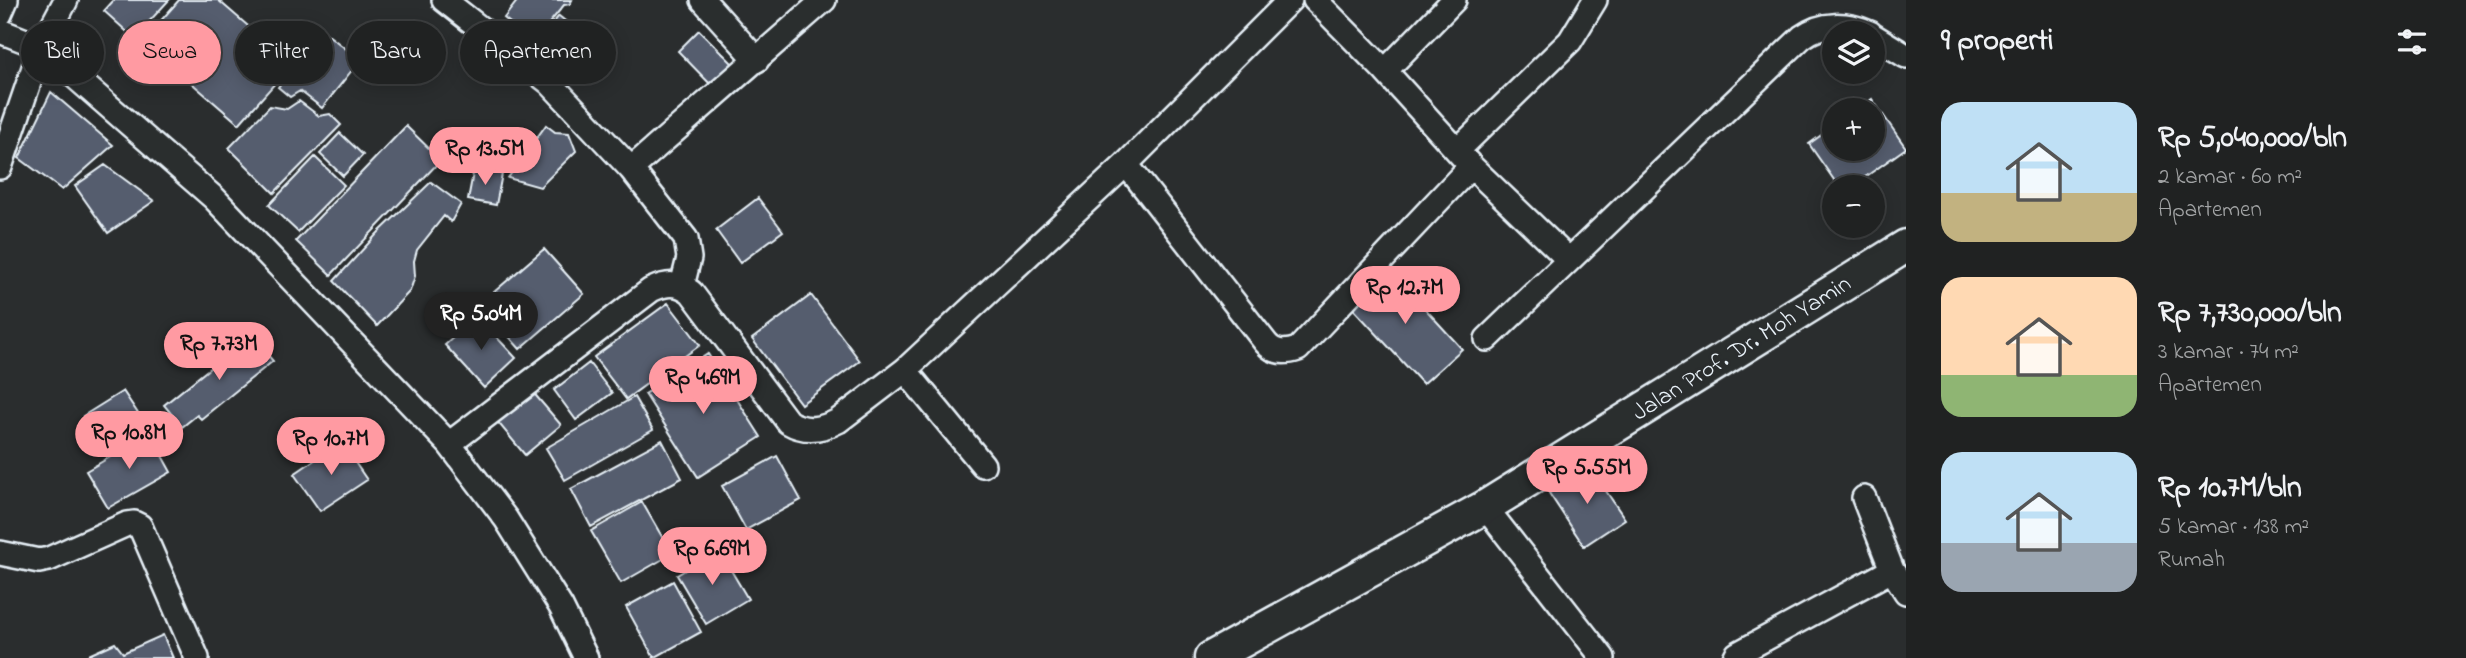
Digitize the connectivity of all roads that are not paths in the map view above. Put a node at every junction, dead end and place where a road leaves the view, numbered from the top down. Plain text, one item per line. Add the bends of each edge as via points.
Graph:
1 (6, 0) edge
2 (66, 0) edge
3 (444, 0) edge
4 (703, 0) edge
5 (824, 0) edge
6 (1290, 0) edge
7 (1315, 0) edge
8 (1454, 0) edge
9 (1595, 0) edge
10 (0, 14) edge
11 (55, 21) edge
12 (1822, 25) edge
13 (0, 32) edge
14 (21, 40) edge
15 (1885, 43) edge
16 (1906, 56) edge
17 (757, 60) junction
18 (1385, 71) junction
19 (28, 84) edge
20 (83, 84) edge
21 (1464, 158) junction
22 (1126, 164) junction
23 (0, 167) edge
24 (631, 169) junction
25 (1906, 246) edge
26 (1570, 261) junction
27 (681, 286) junction
28 (1487, 338) dead end
29 (905, 370) junction
30 (449, 444) junction
31 (983, 465) dead end
32 (1864, 498) dead end
33 (1485, 507) junction
34 (0, 553) edge
35 (1892, 570) junction
36 (1906, 592) edge
37 (197, 658) edge
38 (586, 658) edge
39 (1211, 658) edge
40 (1603, 658) edge
41 (1735, 658) edge

1 - 10 street
2 - 11 street
3 - 24 street via 550,83
4 - 17 street
5 - 17 street
6 - 22 street
7 - 18 street
8 - 18 street
9 - 21 street via 1570,41
12 - 26 street via 1802,37
13 - 14 street
15 - 16 street
17 - 24 street
18 - 21 street
19 - 23 street
20 - 30 street via 214,198
21 - 22 street via 1298,349 1283,352 1270,348
21 - 26 street
22 - 29 street
24 - 27 street via 685,239 688,258
25 - 33 street, Jalan Prof. Dr. Moh Yamin
26 - 28 street
27 - 29 street via 691,292 798,428 826,428
27 - 30 street via 651,290
29 - 31 street
30 - 38 street via 506,519 561,607
32 - 35 street
33 - 39 street, Jalan Prof. Dr. Moh Yamin
33 - 40 street
34 - 37 street via 50,559 127,524 140,526
35 - 36 street
35 - 41 street

